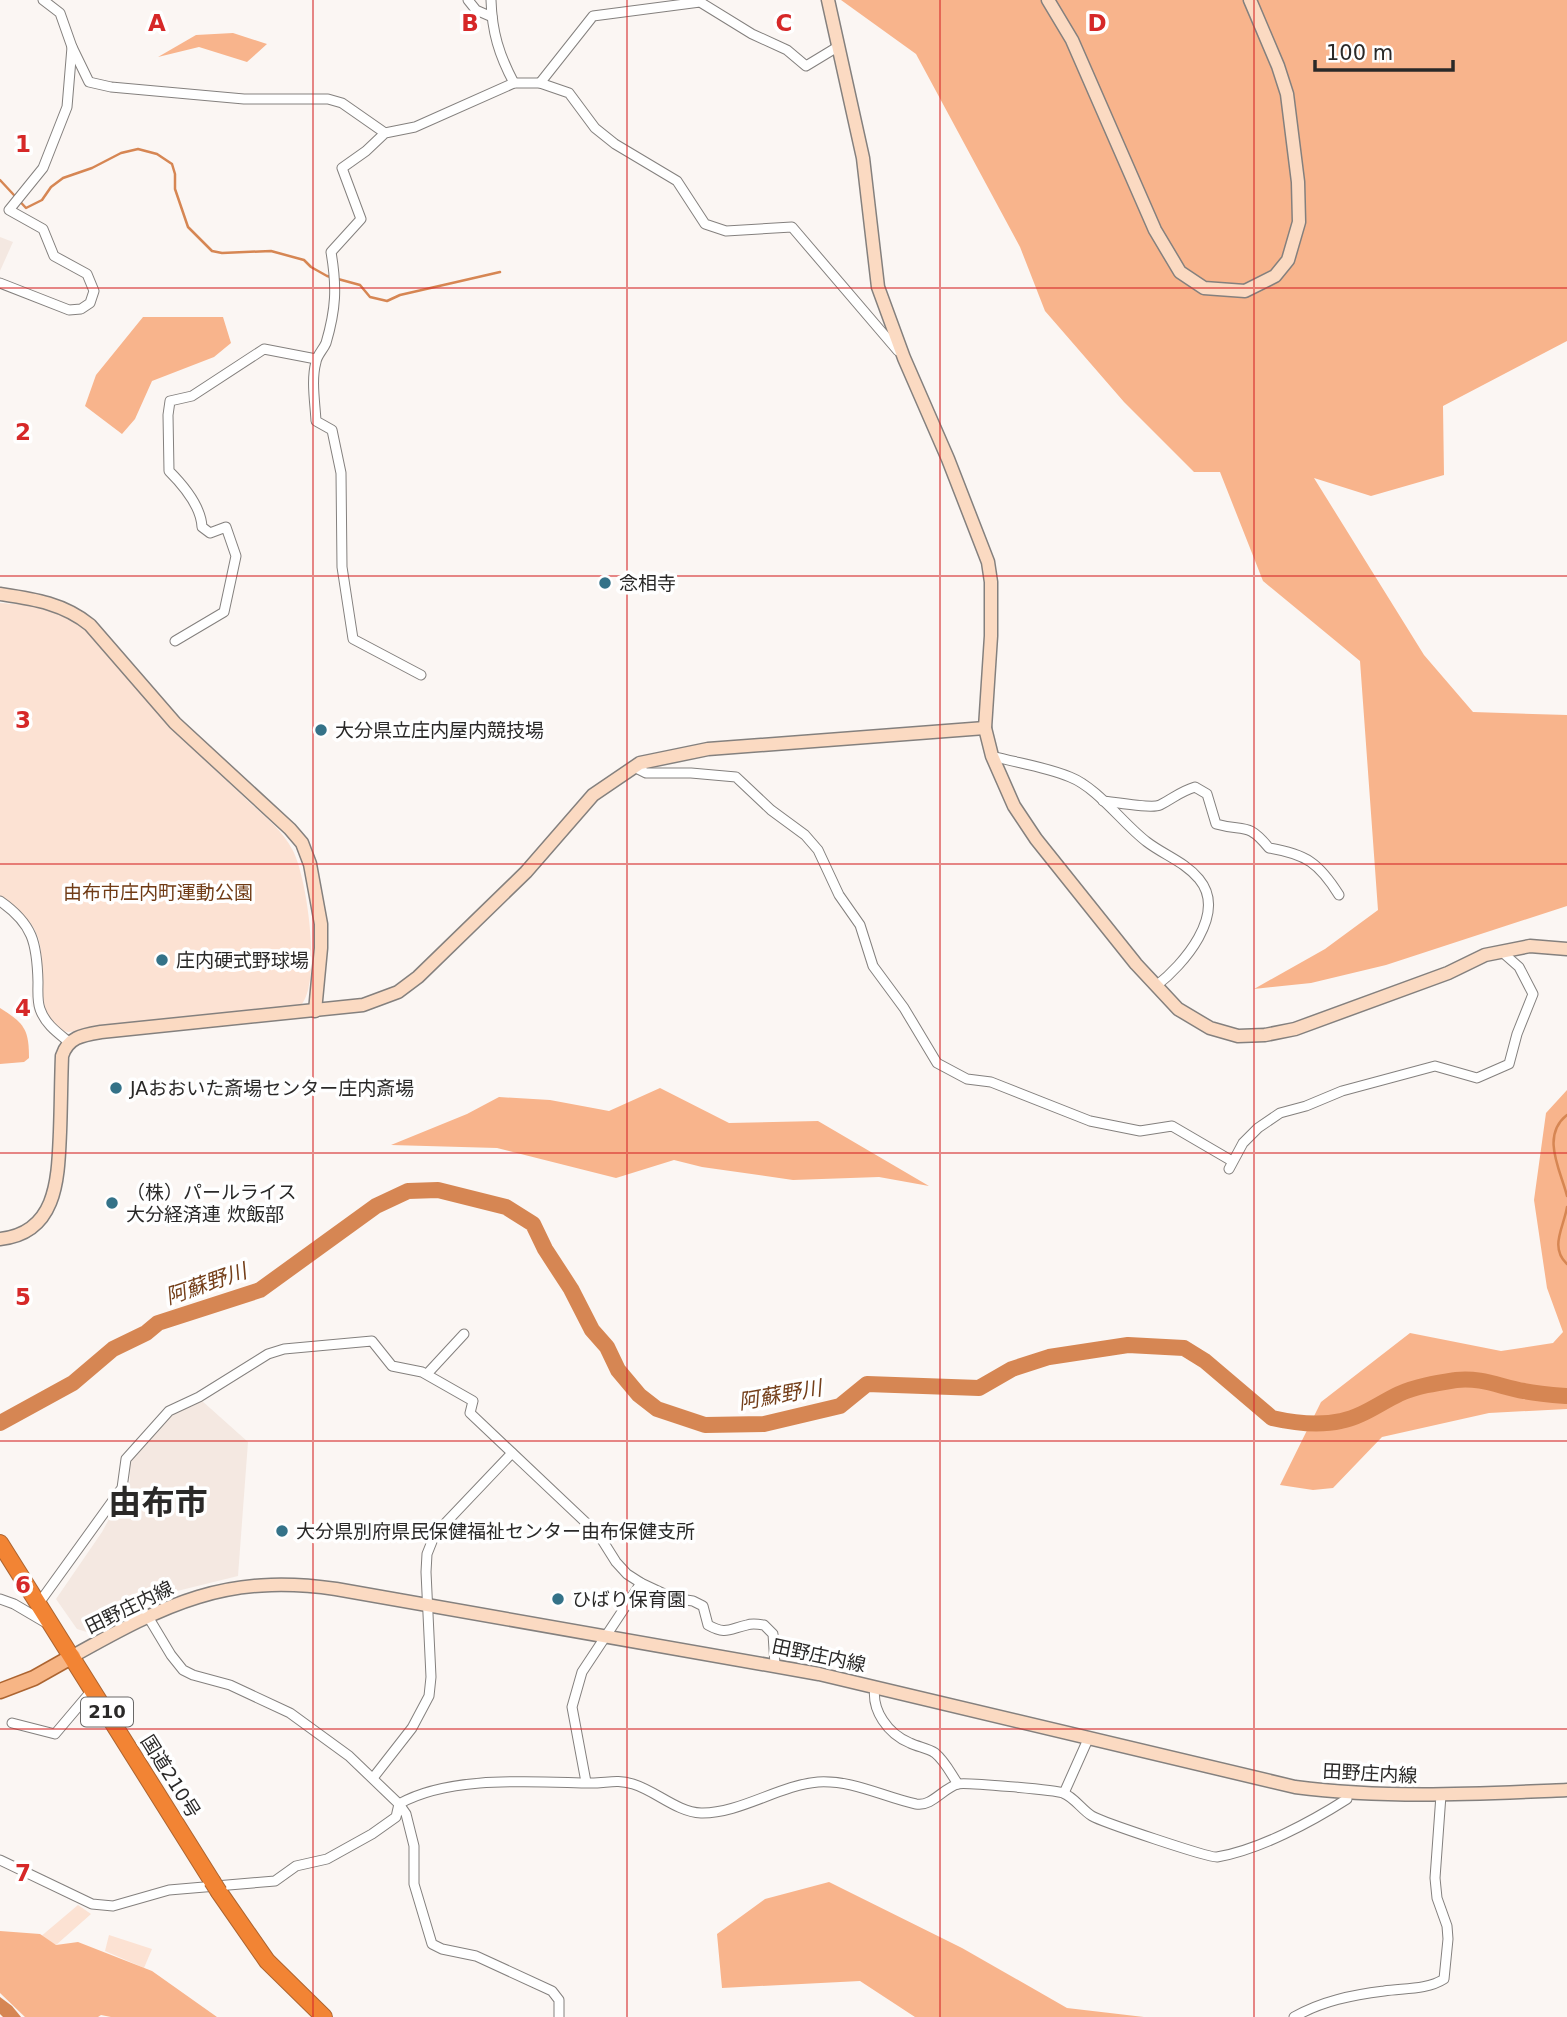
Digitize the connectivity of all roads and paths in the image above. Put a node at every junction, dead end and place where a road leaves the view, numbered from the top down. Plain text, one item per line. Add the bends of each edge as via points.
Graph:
1 (43, 0) edge
2 (468, 0) edge
3 (491, 0) edge
4 (828, 0) edge
5 (1048, 0) edge
6 (1250, 0) edge
7 (655, 4) edge
8 (492, 17) junction
9 (839, 46) junction
10 (72, 47) junction
11 (514, 83) junction
12 (540, 83) junction
13 (386, 133) junction
14 (4, 207) edge
15 (0, 283) edge
16 (904, 358) junction
17 (316, 359) junction
18 (0, 594) edge
19 (176, 641) dead end
20 (421, 675) dead end
21 (985, 727) junction
22 (992, 756) junction
23 (634, 767) junction
24 (1103, 801) junction
25 (1339, 895) dead end
26 (0, 901) edge
27 (1567, 949) edge
28 (1502, 952) junction
29 (1156, 986) junction
30 (315, 1011) junction
31 (69, 1042) junction
32 (0, 1239) edge
33 (464, 1334) dead end
34 (427, 1374) junction
35 (512, 1453) junction
36 (0, 1543) edge
37 (641, 1583) junction
38 (0, 1599) edge
39 (39, 1603) junction
40 (427, 1606) junction
41 (147, 1615) junction
42 (55, 1629) junction
43 (605, 1636) junction
44 (73, 1656) junction
45 (775, 1665) junction
46 (875, 1687) junction
47 (94, 1690) junction
48 (0, 1691) edge
49 (12, 1723) dead end
50 (1089, 1737) junction
51 (373, 1778) junction
52 (586, 1782) junction
53 (958, 1784) junction
54 (1567, 1790) edge
55 (1064, 1793) junction
56 (1346, 1793) junction
57 (1441, 1795) junction
58 (399, 1804) junction
59 (0, 1860) edge
60 (324, 2017) edge
61 (559, 2017) edge
62 (1294, 2017) edge

1 - 10 street via 60,13
2 - 8 street via 476,10
3 - 8 street
4 - 9 street
5 - 6 street via 1072,40 1154,230 1180,272 1204,288 1245,291 1275,275 1288,260 1299,222 1287,94
7 - 9 street via 700,2 787,50 806,66
7 - 12 street via 593,16
8 - 11 street via 500,56
9 - 16 street via 863,158 878,287
10 - 13 street via 89,82 98,85 244,99 328,99 342,103
10 - 14 street via 67,107 43,168
11 - 12 street
11 - 13 street via 415,127
12 - 16 street via 569,93 595,128 677,181 705,223 726,231 792,227
13 - 17 street via 342,168 361,219 331,252 335,307 325,346
14 - 15 street via 43,229 54,256 88,274 94,291 90,303 69,310
16 - 21 street via 988,562 991,636
17 - 19 street via 264,349 192,396 170,401 169,471 201,515 202,527 210,533 226,527 236,556 224,612
17 - 20 street via 316,421 332,430 341,473 342,567 353,639
18 - 30 street via 50,603 83,619 182,731 298,837 310,864 321,924
21 - 22 street
21 - 23 street via 708,749
22 - 24 street via 1072,777
22 - 29 street via 1014,806 1036,839
23 - 28 street via 646,773 736,777 805,835 860,925 873,965 937,1063 967,1079 991,1082 1090,1121 1140,1131 1172,1126 1230,1165 1243,1143 1280,1113 1434,1066 1477,1078 1509,1064 1533,994 1519,967
23 - 30 street via 593,795 526,873 418,977 398,992 363,1005
24 - 25 street via 1149,808 1195,787 1207,794 1216,824 1245,827 1269,848 1313,862
24 - 29 street via 1147,842 1201,881 1209,902 1200,938
26 - 31 street via 19,915 30,932 37,951 40,1009
27 - 28 street via 1530,946
28 - 29 street via 1295,1029 1265,1035 1210,1028 1178,1009
30 - 31 street via 101,1032
31 - 32 street via 62,1056 55,1194 27,1230
33 - 34 street
34 - 35 street via 473,1401 470,1413
34 - 39 street via 391,1366 372,1341 284,1349 169,1411 126,1458 122,1488
35 - 37 street via 599,1535 626,1574
35 - 40 street via 435,1534 427,1554
36 - 39 highway, 国道210号 / 210
37 - 43 street
37 - 45 street via 703,1606 708,1625 717,1630 764,1625 773,1634
38 - 42 street
39 - 42 highway, 国道210号 / 210
40 - 41 street, 田野庄内線 via 337,1589 277,1584 211,1593
40 - 43 street, 田野庄内線
40 - 51 street via 429,1696 412,1728
41 - 44 street, 田野庄内線
41 - 51 street via 183,1670 230,1685 290,1713
42 - 44 highway, 国道210号 / 210
43 - 45 street, 田野庄内線
43 - 52 street via 582,1672 572,1707
44 - 47 highway, 国道210号 / 210
44 - 48 main road
45 - 46 street, 田野庄内線
46 - 50 street, 田野庄内線
46 - 53 street via 874,1703 895,1734 941,1758
47 - 49 street via 55,1734
47 - 60 highway, 国道210号 / 210 via 267,1961
50 - 55 street
50 - 56 street, 田野庄内線 via 1283,1785
51 - 58 street
52 - 53 street via 633,1784 699,1813 818,1782 874,1790 918,1804
52 - 58 street via 497,1782 434,1789
53 - 55 street
54 - 57 street, 田野庄内線
55 - 56 street via 1093,1817 1212,1857 1277,1836 1332,1809 1347,1799
56 - 57 street, 田野庄内線
57 - 62 street via 1435,1878 1447,1926 1444,1979 1343,1998
58 - 59 street via 396,1817 372,1835 327,1859 296,1866 275,1881 169,1890 109,1907 92,1905
58 - 61 street via 414,1846 414,1884 432,1944 476,1956 552,1990 559,2000

